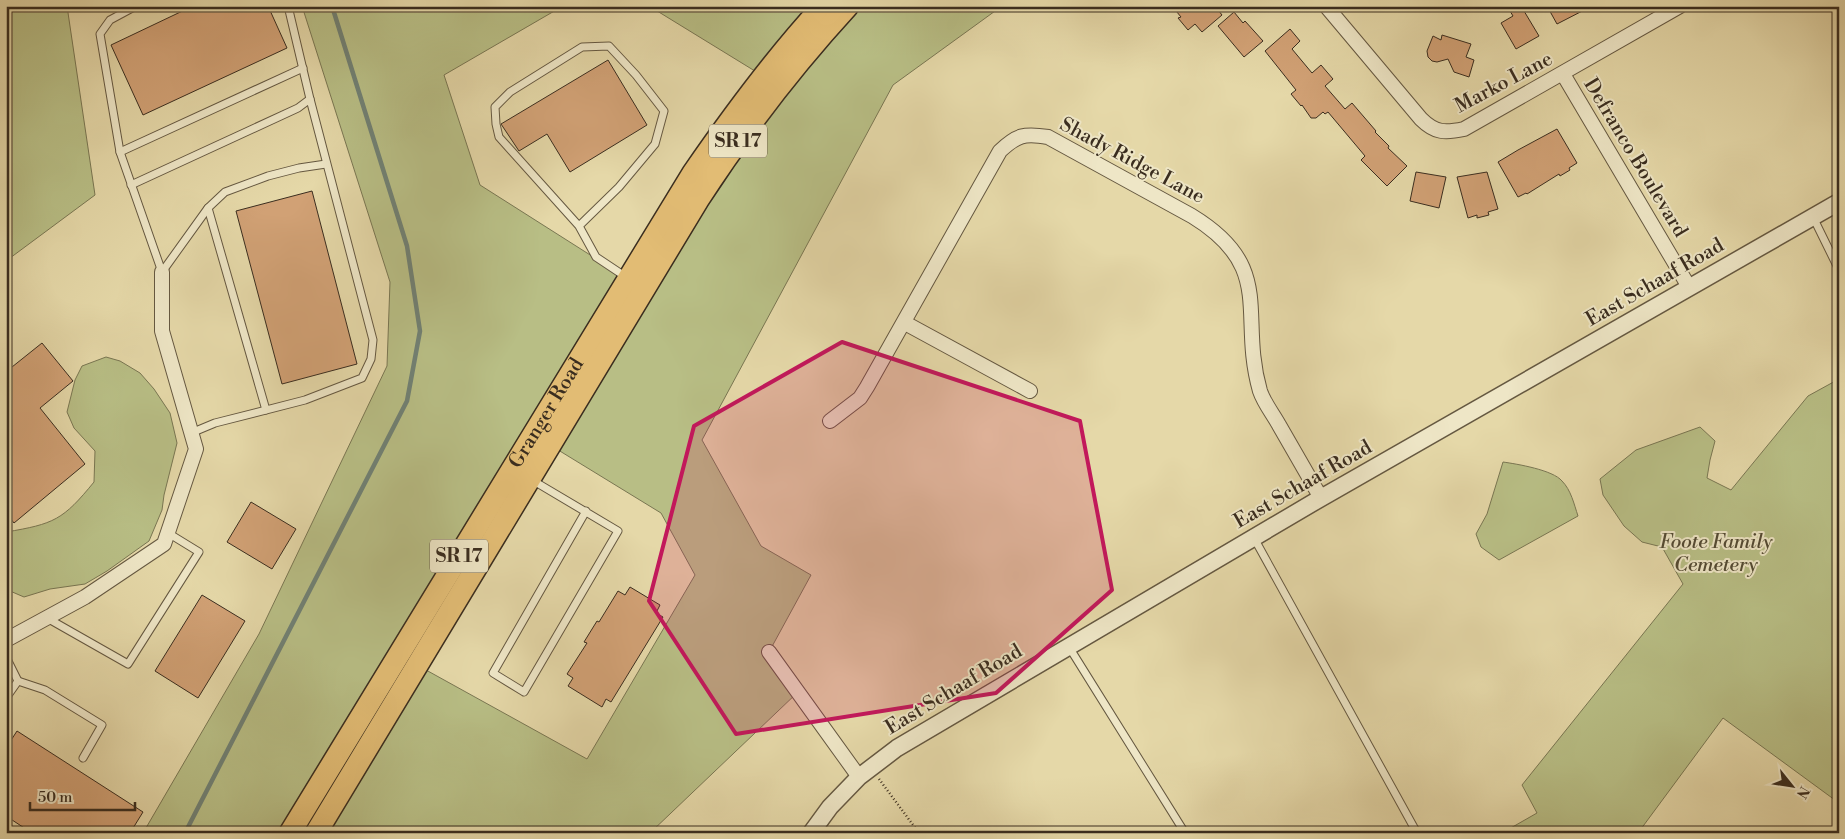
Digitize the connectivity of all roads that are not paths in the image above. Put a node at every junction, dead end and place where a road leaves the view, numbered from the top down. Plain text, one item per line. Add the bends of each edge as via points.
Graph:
1 (136, 6) edge
2 (288, 6) edge
3 (824, 6) edge
4 (848, 6) edge
5 (1326, 6) edge
6 (1680, 6) edge
7 (303, 68) junction
8 (1563, 74) junction
9 (310, 99) junction
10 (120, 152) junction
11 (326, 164) junction
12 (131, 185) junction
13 (1839, 202) edge
14 (208, 208) junction
15 (1813, 217) junction
16 (579, 226) junction
17 (1839, 270) edge
18 (162, 272) junction
19 (637, 284) junction
20 (1689, 287) junction
21 (904, 323) junction
22 (1030, 391) dead end
23 (266, 410) junction
24 (830, 421) dead end
25 (191, 433) junction
26 (530, 478) junction
27 (1321, 498) junction
28 (586, 511) junction
29 (167, 532) junction
30 (1254, 538) junction
31 (47, 618) junction
32 (6, 640) edge
33 (1069, 647) junction
34 (769, 652) dead end
35 (6, 658) edge
36 (18, 681) junction
37 (6, 698) edge
38 (83, 758) dead end
39 (865, 773) junction
40 (290, 833) edge
41 (316, 833) edge
42 (811, 833) edge
43 (1185, 833) edge
44 (1417, 833) edge

1 - 10 lane via 110,20 100,34
2 - 7 lane
3 - 19 main road, Granger Road / SR 17 via 763,76 693,173
4 - 19 main road, Granger Road / SR 17 via 814,43 750,124
5 - 8 street, Marko Lane via 1429,127 1440,131 1464,129
6 - 8 street, Marko Lane
7 - 9 lane
7 - 10 lane
8 - 20 street, Defranco Boulevard
9 - 11 lane
9 - 12 lane via 298,108
10 - 12 lane
11 - 14 lane via 268,176 225,192
11 - 23 lane via 373,340 371,358 362,378 305,400
12 - 18 lane
13 - 15 street, East Schaaf Road
14 - 18 lane
14 - 23 lane
15 - 17 lane
15 - 20 street, East Schaaf Road
16 - 16 lane via 619,187 655,144 664,111 609,46 582,48 510,92 495,107 500,137
16 - 19 lane via 596,257
18 - 25 street via 162,331
19 - 26 main road, Granger Road / SR 17
19 - 40 main road, Granger Road / SR 17
20 - 27 street, East Schaaf Road
21 - 22 street
21 - 24 street, Shady Ridge Lane via 860,398
21 - 27 street, Shady Ridge Lane via 1000,152 1021,135 1048,137 1208,226 1224,239 1247,275 1253,359 1261,393
23 - 25 lane via 215,423
25 - 29 street via 196,449
26 - 28 lane
26 - 41 main road, Granger Road / SR 17
27 - 30 street, East Schaaf Road
28 - 28 lane via 618,531 524,692 493,673
29 - 31 street via 164,544 85,597
29 - 31 lane via 199,552 128,664
30 - 33 street, East Schaaf Road
30 - 44 lane
31 - 32 street
33 - 39 street, East Schaaf Road via 897,748
33 - 43 lane
34 - 39 street
35 - 36 lane
36 - 37 lane
36 - 38 lane via 45,690 102,725
39 - 42 street, East Schaaf Road via 830,807

